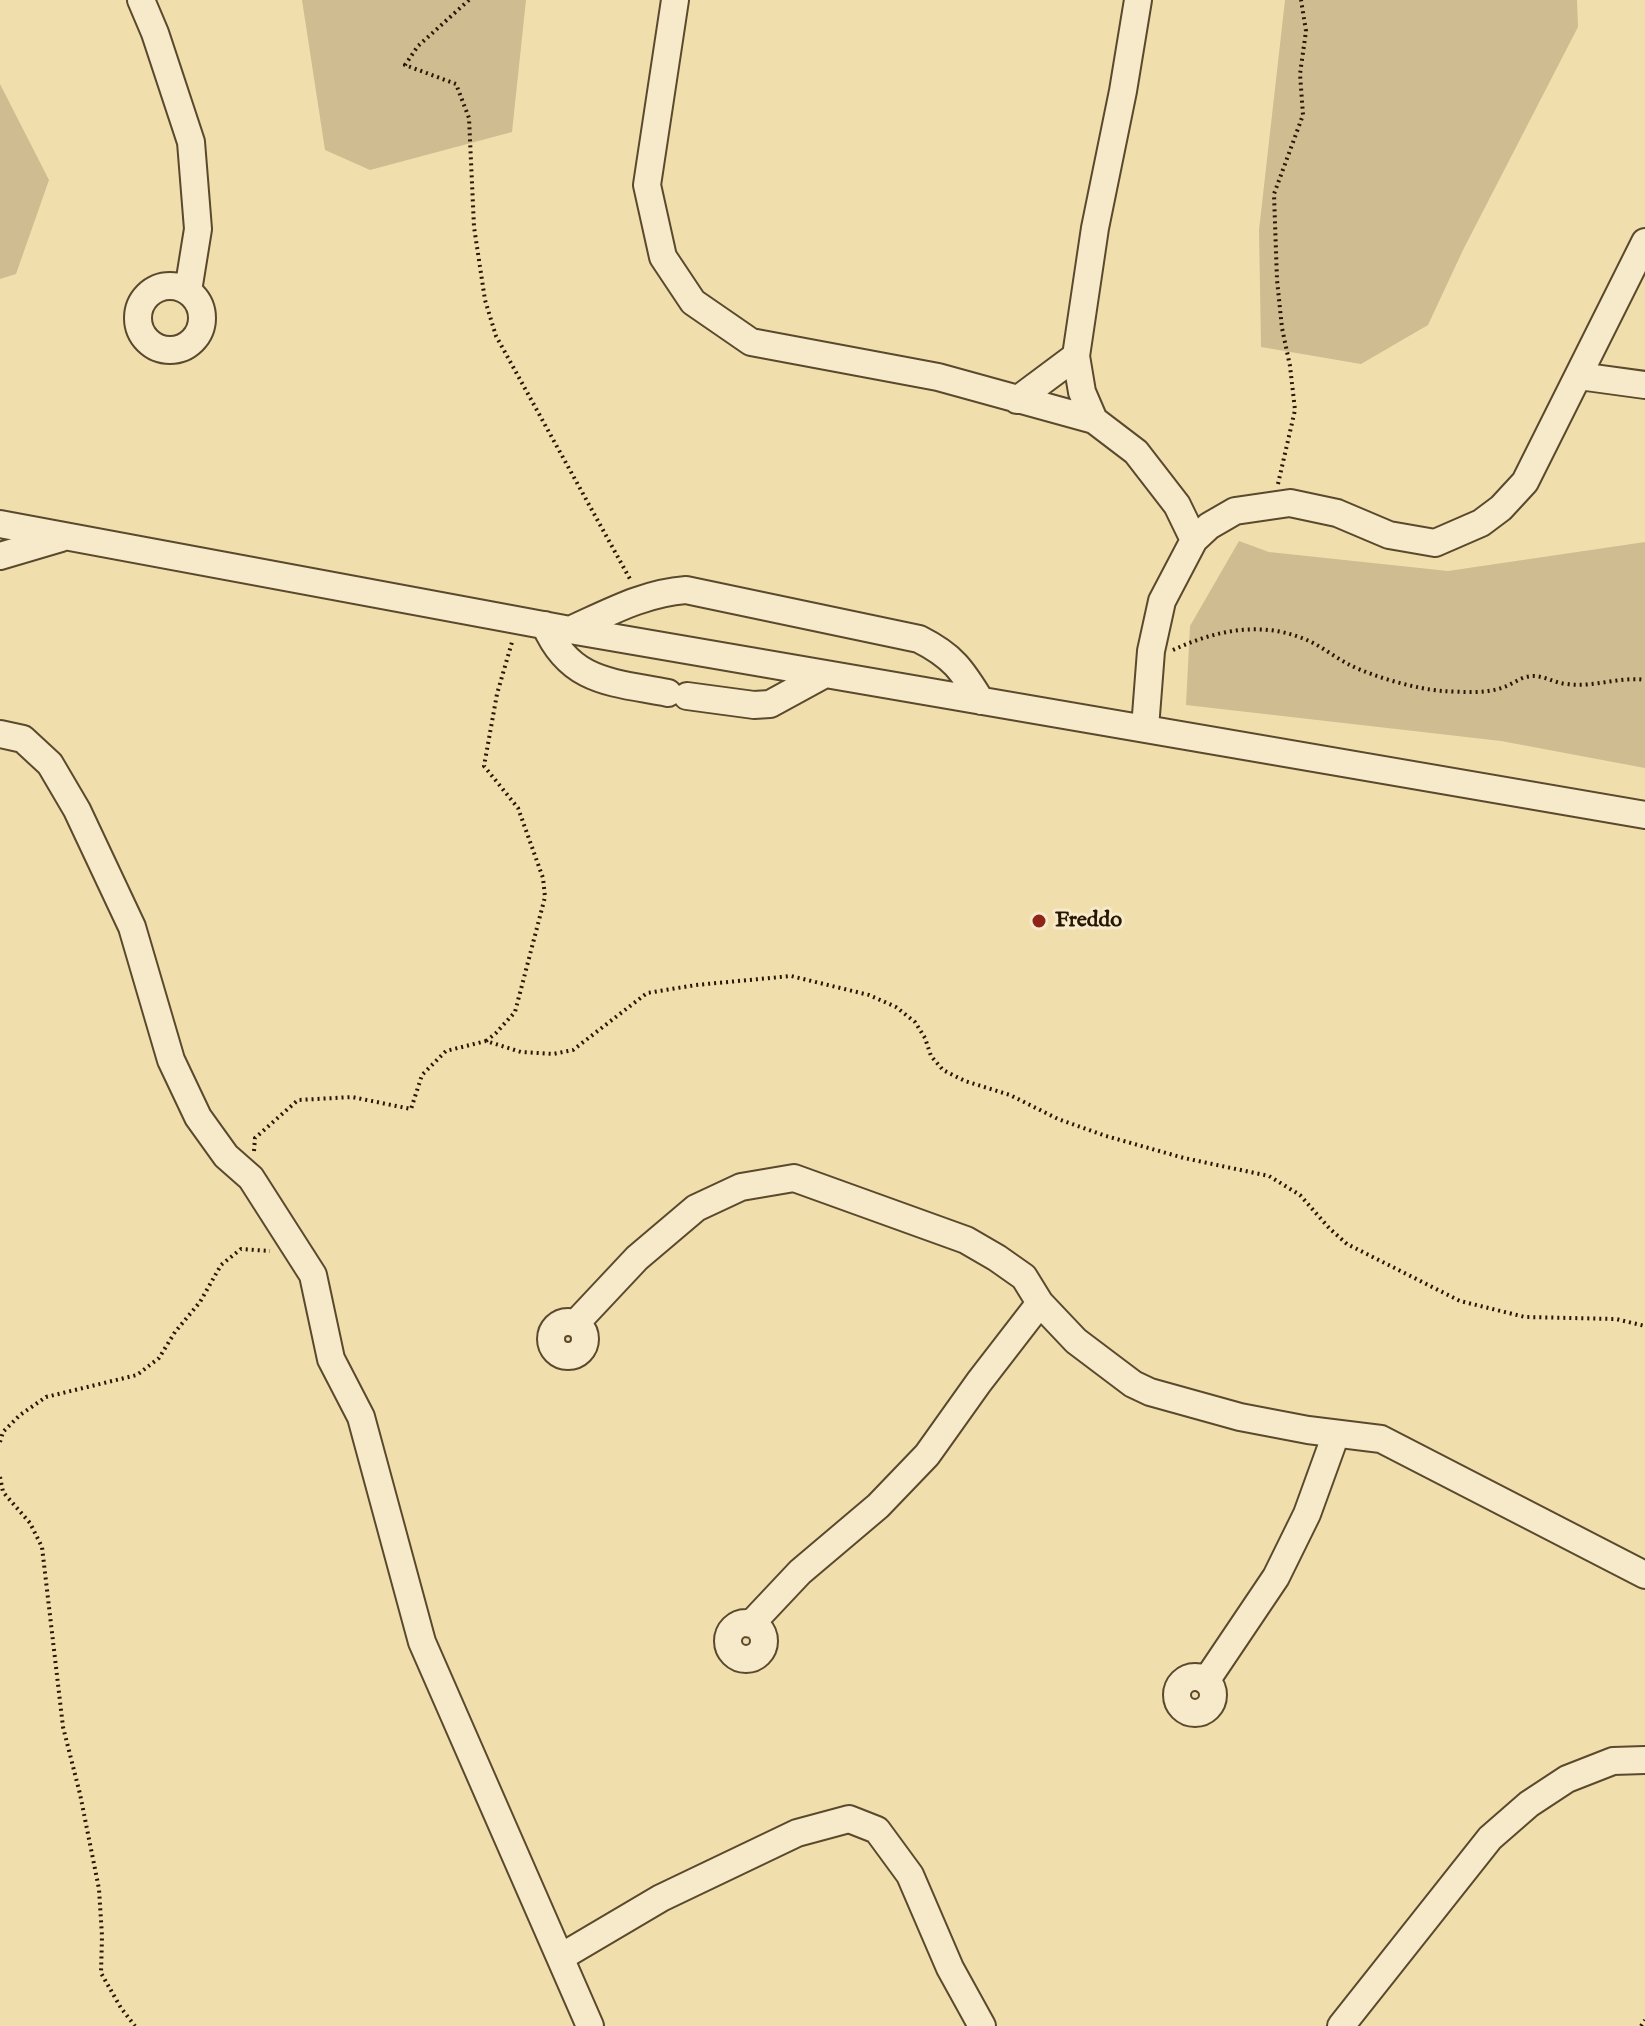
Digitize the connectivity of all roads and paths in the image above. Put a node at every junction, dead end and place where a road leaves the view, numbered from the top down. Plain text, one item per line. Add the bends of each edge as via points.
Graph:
1 (141, 0) edge
2 (469, 0) edge
3 (675, 0) edge
4 (1138, 0) edge
5 (1301, 0) edge
6 (1645, 242) edge
7 (188, 291) dead end
8 (1076, 356) junction
9 (1579, 376) junction
10 (1645, 385) edge
11 (1017, 400) junction
12 (1094, 420) junction
13 (1273, 505) junction
14 (0, 524) edge
15 (65, 537) junction
16 (1194, 540) junction
17 (0, 556) edge
18 (640, 599) junction
19 (544, 625) junction
20 (1151, 651) junction
21 (825, 674) junction
22 (1645, 680) edge
23 (981, 701) junction
24 (1145, 728) junction
25 (0, 734) edge
26 (1645, 815) edge
27 (486, 1041) junction
28 (251, 1178) junction
29 (301, 1254) junction
30 (1040, 1303) junction
31 (576, 1323) dead end
32 (1645, 1326) edge
33 (1336, 1434) junction
34 (0, 1442) edge
35 (0, 1477) edge
36 (1645, 1575) edge
37 (751, 1624) dead end
38 (1206, 1681) dead end
39 (1645, 1760) edge
40 (561, 1957) junction
41 (1645, 2020) edge
42 (135, 2026) edge
43 (590, 2026) edge
44 (982, 2026) edge
45 (1341, 2026) edge
46 (1641, 2026) edge

1 - 7 street via 191,142 198,229
2 - 18 path via 418,46 405,65 456,84 469,118 474,227 496,336
3 - 11 street via 647,185 663,257 693,302 751,342 938,377
4 - 8 street
5 - 13 path via 1306,31 1300,74 1303,115 1274,194 1277,280 1295,410
6 - 9 street
8 - 11 street
8 - 12 street
9 - 10 street
9 - 13 street via 1525,482 1481,523 1435,543 1389,535 1337,513 1290,503
11 - 12 street
12 - 16 street via 1136,452 1177,505
13 - 16 street via 1235,511
14 - 15 street
15 - 17 street
15 - 19 street
16 - 20 street via 1162,601
18 - 19 street
18 - 23 street via 686,590 919,639 943,651
19 - 21 street
19 - 21 street via 554,646 584,674 677,694 770,704
19 - 27 path via 497,694 484,766 518,808 545,897 515,1012
20 - 22 path via 1169,652 1204,636 1252,628 1302,638 1351,666 1441,691 1489,691 1524,677 1588,685
20 - 24 street
21 - 23 street
23 - 24 street
24 - 26 street
25 - 28 street via 23,739 50,764 77,810 132,927 184,1088 226,1156
27 - 28 path via 446,1051 422,1075 411,1109 352,1097 298,1100 255,1138
27 - 32 path via 521,1052 553,1054 573,1050 647,993 791,976 834,986 896,1007 915,1022 943,1070 1106,1136 1269,1176 1300,1195 1347,1244 1460,1301 1525,1317 1616,1319
28 - 29 street
29 - 34 path via 241,1249 221,1265 159,1358 137,1375 46,1397 20,1415
29 - 40 street via 313,1275 331,1359 361,1417 422,1642
30 - 31 street via 1024,1277 966,1240 794,1178 741,1187 696,1208 637,1258
30 - 33 street via 1096,1359 1150,1392 1240,1417
30 - 37 street via 927,1455
33 - 36 street via 1381,1439
33 - 38 street via 1307,1514 1276,1577
35 - 42 path via 3,1492 30,1523 42,1547 63,1727 99,1889 101,1973
39 - 45 street via 1613,1761 1567,1779 1490,1838
40 - 43 street
40 - 44 street via 661,1898 797,1833 849,1819 877,1830 910,1875
41 - 46 path

